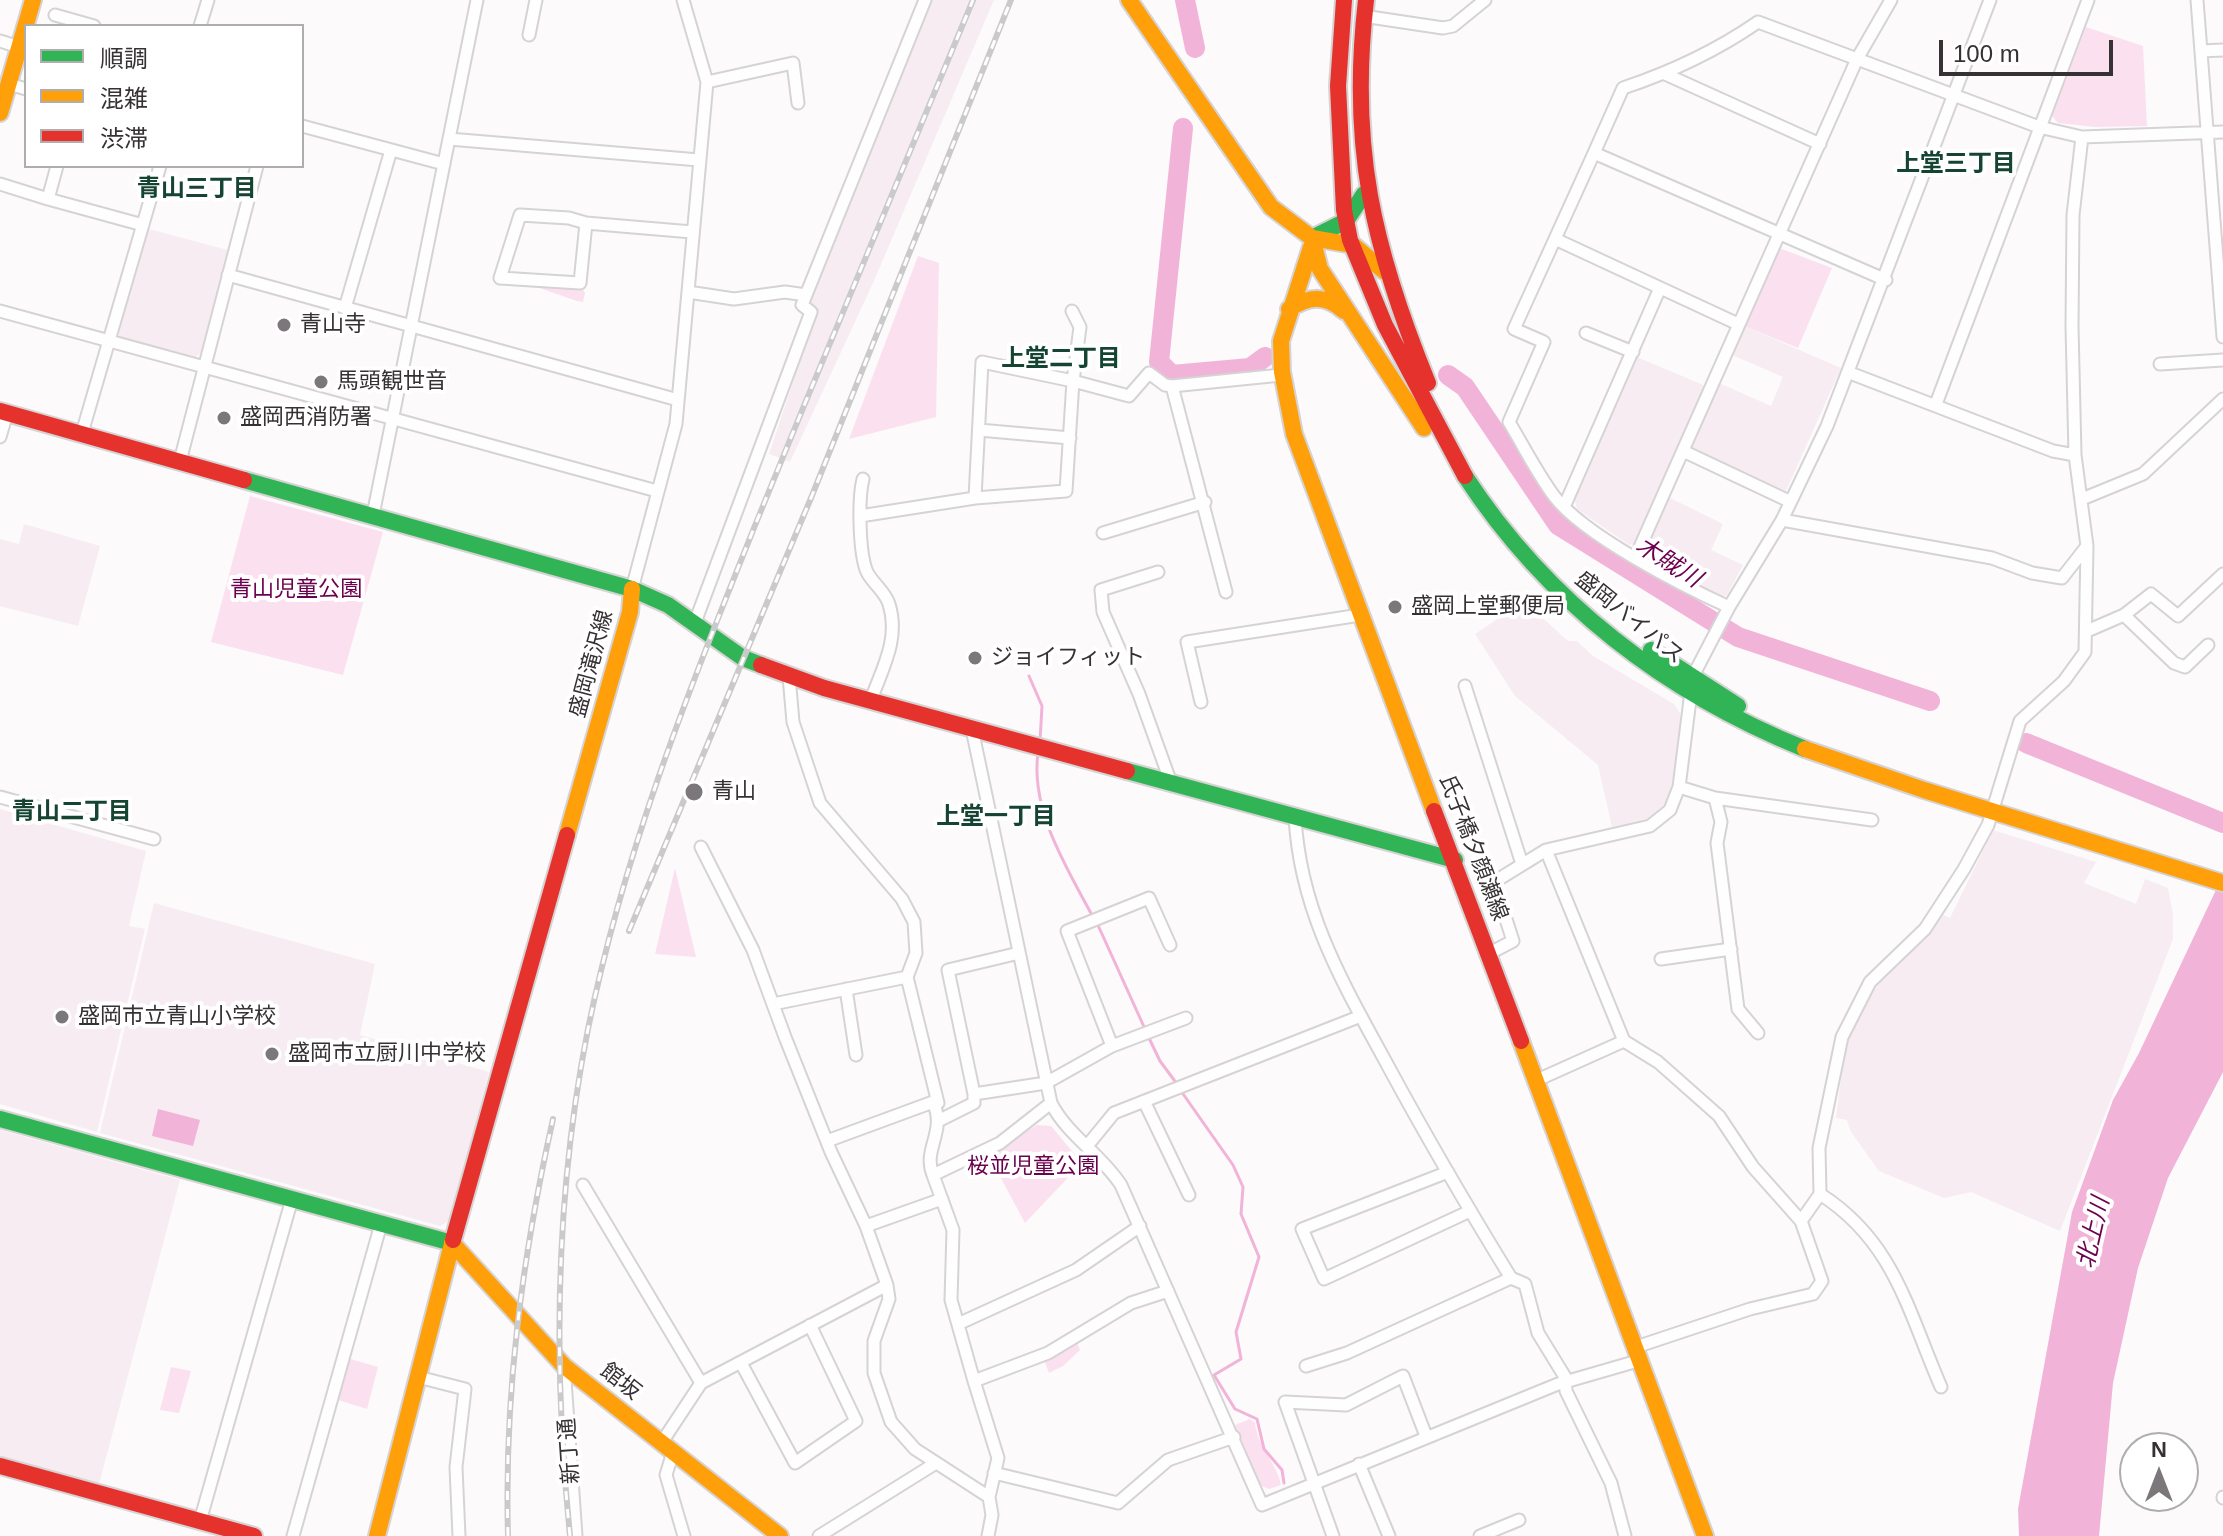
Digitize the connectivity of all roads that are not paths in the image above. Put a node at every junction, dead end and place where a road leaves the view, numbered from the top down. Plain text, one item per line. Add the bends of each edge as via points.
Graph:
1 (33, 0) edge
2 (208, 0) edge
3 (477, 0) edge
4 (536, 0) edge
5 (683, 0) edge
6 (925, 0) edge
7 (1129, 0) edge
8 (1344, 0) edge
9 (1485, 0) edge
10 (1891, 0) edge
11 (1990, 0) edge
12 (2088, 0) edge
13 (2197, 0) edge
14 (1364, 8) edge
15 (55, 15) dead end
16 (28, 24) edge
17 (87, 24) edge
18 (201, 24) edge
19 (529, 35) dead end
20 (0, 41) edge
21 (23, 48) edge
22 (2223, 50) edge
23 (2201, 51) junction
24 (1857, 59) junction
25 (1665, 74) junction
26 (707, 82) junction
27 (9, 84) junction
28 (24, 88) edge
29 (1953, 96) junction
30 (798, 103) dead end
31 (0, 113) edge
32 (304, 127) edge
33 (2039, 127) junction
34 (2223, 132) edge
35 (2205, 133) junction
36 (2082, 137) junction
37 (449, 139) junction
38 (1820, 144) junction
39 (391, 150) junction
40 (1594, 153) junction
41 (699, 160) junction
42 (444, 164) junction
43 (56, 168) edge
44 (159, 168) edge
45 (256, 168) edge
46 (0, 184) edge
47 (1364, 194) junction
48 (48, 199) junction
49 (1346, 221) junction
50 (586, 223) junction
51 (143, 225) junction
52 (2218, 226) edge
53 (692, 232) junction
54 (1781, 235) junction
55 (1312, 238) junction
56 (1555, 239) junction
57 (1353, 245) junction
58 (1384, 271) junction
59 (228, 275) junction
60 (1886, 280) junction
61 (1660, 288) junction
62 (688, 292) junction
63 (806, 295) junction
64 (345, 308) junction
65 (1289, 309) junction
66 (0, 311) edge
67 (1072, 311) dead end
68 (1738, 324) junction
69 (411, 327) junction
70 (1360, 328) junction
71 (1586, 333) dead end
72 (2223, 337) edge
73 (108, 342) junction
74 (1633, 352) junction
75 (2223, 360) edge
76 (2160, 364) dead end
77 (204, 369) junction
78 (1850, 373) junction
79 (1281, 375) junction
80 (1073, 381) junction
81 (1172, 386) junction
82 (2223, 399) edge
83 (678, 400) junction
84 (1936, 404) junction
85 (3, 412) edge
86 (394, 416) junction
87 (979, 430) junction
88 (82, 433) junction
89 (0, 437) edge
90 (1070, 438) junction
91 (1683, 451) junction
92 (2075, 455) junction
93 (180, 461) junction
94 (863, 479) dead end
95 (657, 491) junction
96 (975, 498) junction
97 (2082, 499) junction
98 (1789, 501) junction
99 (1205, 502) junction
100 (1564, 507) junction
101 (373, 515) junction
102 (860, 516) junction
103 (1782, 520) junction
104 (1103, 533) dead end
105 (2087, 546) junction
106 (1636, 556) junction
107 (1158, 572) dead end
108 (2223, 574) edge
109 (632, 589) junction
110 (1226, 592) dead end
111 (1726, 612) junction
112 (1360, 615) junction
113 (2124, 615) junction
114 (694, 625) junction
115 (2087, 631) junction
116 (2208, 645) dead end
117 (1646, 664) junction
118 (789, 676) junction
119 (1693, 676) junction
120 (1465, 686) dead end
121 (1692, 695) junction
122 (871, 700) junction
123 (1201, 702) dead end
124 (972, 729) junction
125 (1171, 783) junction
126 (1679, 787) junction
127 (0, 797) edge
128 (1715, 798) junction
129 (1994, 806) junction
130 (1295, 817) junction
131 (1872, 820) dead end
132 (154, 839) dead end
133 (701, 847) dead end
134 (1546, 850) junction
135 (1455, 860) junction
136 (1522, 864) junction
137 (2211, 870) edge
138 (2223, 883) edge
139 (1170, 945) dead end
140 (1731, 949) junction
141 (1019, 953) junction
142 (1490, 953) junction
143 (1661, 959) dead end
144 (907, 977) junction
145 (846, 989) junction
146 (773, 1004) junction
147 (1361, 1016) junction
148 (1186, 1018) dead end
149 (1758, 1033) dead end
150 (1624, 1041) junction
151 (1112, 1046) junction
152 (856, 1055) dead end
153 (1535, 1081) junction
154 (1046, 1083) junction
155 (974, 1094) junction
156 (1144, 1101) junction
157 (933, 1102) junction
158 (1051, 1103) junction
159 (0, 1119) edge
160 (940, 1120) junction
161 (827, 1141) junction
162 (1087, 1146) junction
163 (1448, 1172) junction
164 (933, 1175) junction
165 (583, 1185) dead end
166 (1820, 1194) junction
167 (1189, 1195) dead end
168 (292, 1199) junction
169 (942, 1199) junction
170 (1470, 1211) junction
171 (1801, 1221) junction
172 (381, 1224) junction
173 (866, 1226) junction
174 (1140, 1226) junction
175 (452, 1243) junction
176 (1511, 1278) junction
177 (887, 1285) junction
178 (1168, 1291) junction
179 (958, 1324) junction
180 (810, 1325) junction
181 (1639, 1353) junction
182 (741, 1363) junction
183 (564, 1366) junction
184 (1306, 1366) dead end
185 (418, 1377) junction
186 (974, 1381) junction
187 (701, 1383) junction
188 (1566, 1383) junction
189 (1941, 1387) dead end
190 (1426, 1436) junction
191 (1234, 1437) junction
192 (667, 1447) junction
193 (936, 1463) junction
194 (1359, 1464) junction
195 (0, 1466) edge
196 (994, 1473) junction
197 (1316, 1481) junction
198 (989, 1497) junction
199 (1519, 1520) dead end
200 (200, 1521) junction
201 (228, 1533) edge
202 (254, 1536) edge
203 (293, 1536) edge
204 (377, 1536) edge
205 (459, 1536) edge
206 (576, 1536) edge
207 (684, 1536) edge
208 (780, 1536) edge
209 (819, 1536) edge
210 (988, 1536) edge
211 (1333, 1536) edge
212 (1389, 1536) edge
213 (1480, 1536) edge
214 (1625, 1536) edge
215 (1705, 1536) edge

1 - 16 main road
2 - 18 street
3 - 37 street
4 - 19 street
5 - 26 street
6 - 63 street
7 - 55 main road via 1271,207
8 - 49 main road, 盛岡バイパス via 1337,62
9 - 14 street via 1443,28
10 - 24 street
11 - 29 street
12 - 33 street
13 - 23 street
14 - 47 main road, 盛岡バイパス via 1358,118
15 - 17 street
20 - 21 street
21 - 27 main road
22 - 23 street
23 - 35 street
24 - 25 street via 1758,22
24 - 29 street
24 - 38 street
25 - 38 street
25 - 40 street via 1623,88
26 - 30 street via 793,63
26 - 41 street
27 - 28 street
27 - 31 main road
29 - 33 street
29 - 60 street
32 - 39 street
33 - 36 street
33 - 84 street
34 - 35 street
35 - 36 street
35 - 52 street
36 - 92 street via 2073,215
37 - 41 street
37 - 42 street
38 - 54 street
39 - 42 street
39 - 64 street
40 - 54 street
40 - 56 street
41 - 53 street
42 - 69 street
43 - 48 street
44 - 51 street
45 - 59 street
46 - 48 street
47 - 49 main road
47 - 58 main road, 盛岡バイパス
48 - 51 street
49 - 55 main road
49 - 57 main road, 盛岡バイパス
50 - 50 street via 580,283 500,278 520,215
50 - 53 street
51 - 73 street
52 - 72 street
53 - 62 street
54 - 60 street
54 - 68 street
55 - 57 main road
55 - 65 main road, 氏子橋夕顔瀬線 via 1310,265
55 - 70 main road via 1320,269
56 - 61 street
56 - 100 street via 1514,329 1544,342 1509,422
57 - 58 main road
57 - 117 main road, 盛岡バイパス via 1425,406 1477,494 1555,586
58 - 119 main road, 盛岡バイパス via 1432,393 1497,501 1596,606 1663,660
59 - 64 street
59 - 77 street
60 - 78 street
61 - 68 street
61 - 74 street
62 - 63 street via 734,299 785,292
62 - 83 street
63 - 114 street via 802,305 811,312
64 - 69 street
65 - 70 main road via 1305,297 1327,298
65 - 79 main road, 氏子橋夕顔瀬線 via 1282,329
66 - 73 street
67 - 80 street via 1080,327
68 - 91 street
69 - 83 street
69 - 86 street
70 - 117 main road via 1478,513 1555,600
71 - 74 street
73 - 77 street
73 - 88 street
74 - 100 street
75 - 76 street
77 - 86 street
77 - 93 street
78 - 84 street
78 - 98 street
79 - 81 street
79 - 112 main road, 氏子橋夕顔瀬線 via 1294,434
80 - 81 street via 1129,396 1149,373
80 - 87 street via 982,362
80 - 90 street
81 - 99 street
82 - 97 street via 2143,474
83 - 95 street
84 - 92 street
85 - 88 main road, 盛岡滝沢線
85 - 89 street
86 - 95 street
86 - 101 street
87 - 90 street
87 - 96 street
88 - 93 main road, 盛岡滝沢線
90 - 96 street via 1066,491
91 - 98 street
91 - 106 street
92 - 97 street
93 - 101 main road, 盛岡滝沢線
94 - 102 street
95 - 109 street
96 - 102 street
97 - 105 street
98 - 103 street
99 - 104 street
99 - 110 street
100 - 106 street
101 - 109 main road, 盛岡滝沢線
102 - 122 street via 867,572 889,604 892,637 888,664
103 - 105 street via 1992,558 2050,578 2062,578
103 - 111 street
105 - 115 street
106 - 111 street
107 - 125 street via 1101,590 1103,612
108 - 113 street via 2178,616 2151,594
109 - 114 main road via 668,605
109 - 175 main road, 盛岡滝沢線 via 630,612
111 - 119 street
112 - 123 street via 1187,642
112 - 135 main road, 氏子橋夕顔瀬線
113 - 115 street
113 - 116 street via 2174,663 2185,667
114 - 118 main road via 743,658
115 - 129 street via 2081,662 2020,721
117 - 121 main road, 盛岡バイパス
118 - 122 main road
118 - 144 street via 793,722 820,803 902,899 914,922 916,953
119 - 121 street
119 - 129 main road, 盛岡バイパス via 1732,703 1790,730
120 - 136 street
121 - 126 street
121 - 129 main road, 盛岡バイパス via 1842,763
122 - 124 main road
124 - 125 main road
124 - 141 street
125 - 130 main road
126 - 128 street
126 - 134 street via 1670,810 1650,826
127 - 132 street
128 - 131 street
128 - 140 street
129 - 137 main road, 盛岡バイパス
129 - 166 street via 1941,909 1870,982 1842,1037 1819,1148
130 - 135 main road
130 - 147 street via 1297,861 1311,912
133 - 146 street via 753,950
134 - 136 street
134 - 150 street
135 - 142 main road, 氏子橋夕顔瀬線
136 - 142 street via 1494,882 1513,941
137 - 138 main road, 盛岡バイパス
139 - 151 street via 1149,898 1067,931
140 - 143 street
140 - 149 street via 1738,1009
141 - 154 street
141 - 155 street via 948,970
142 - 153 main road, 氏子橋夕顔瀬線
144 - 145 street
144 - 157 street via 938,1103
145 - 146 street
145 - 152 street
146 - 161 street
147 - 156 street
147 - 163 street
148 - 151 street
150 - 153 street
150 - 171 street via 1658,1062 1719,1116 1753,1167
151 - 154 street
153 - 181 main road, 氏子橋夕顔瀬線
154 - 155 street
154 - 158 street
155 - 160 street via 974,1103
156 - 162 street via 1114,1113
156 - 167 street
157 - 160 street
157 - 161 street
158 - 162 street via 1060,1120
158 - 164 street via 1000,1143
159 - 168 main road
160 - 164 street via 929,1158
161 - 173 street
162 - 174 street via 1109,1166
163 - 170 street
163 - 170 street via 1302,1229 1324,1279
164 - 169 street
165 - 187 street
166 - 171 street
166 - 189 street via 1845,1210 1875,1241 1896,1276
168 - 172 main road
168 - 200 street
169 - 173 street
169 - 179 street via 953,1230 951,1300
170 - 176 street
171 - 181 street via 1822,1281 1813,1294 1750,1309
172 - 175 main road
172 - 203 street
173 - 177 street
174 - 178 street
174 - 179 street via 1076,1270
175 - 183 main road, 館坂
175 - 185 main road, 盛岡滝沢線
176 - 184 street via 1347,1353
176 - 188 street via 1525,1284 1538,1333
177 - 180 street
177 - 193 street via 889,1299 874,1341 878,1388 891,1422
178 - 186 street via 1131,1303 1048,1353
178 - 191 street
179 - 186 street
180 - 182 street
180 - 182 street via 856,1421 795,1463
181 - 188 street
181 - 215 main road, 氏子橋夕顔瀬線
182 - 187 street
183 - 192 main road, 館坂
183 - 206 street, 新丁通
185 - 204 main road, 盛岡滝沢線
185 - 205 street via 465,1389 456,1467
186 - 196 street via 998,1458
187 - 192 street
188 - 190 street
188 - 214 street via 1611,1483
190 - 194 street
190 - 197 street via 1403,1376 1346,1405 1285,1402
191 - 196 street via 1168,1460 1118,1503
191 - 197 street via 1262,1505
192 - 207 street via 666,1475
192 - 208 main road, 館坂
193 - 198 street
193 - 209 street
194 - 197 street
194 - 212 street
195 - 200 main road
196 - 198 street
197 - 211 street
198 - 210 street
199 - 213 street
200 - 201 main road
201 - 202 main road

